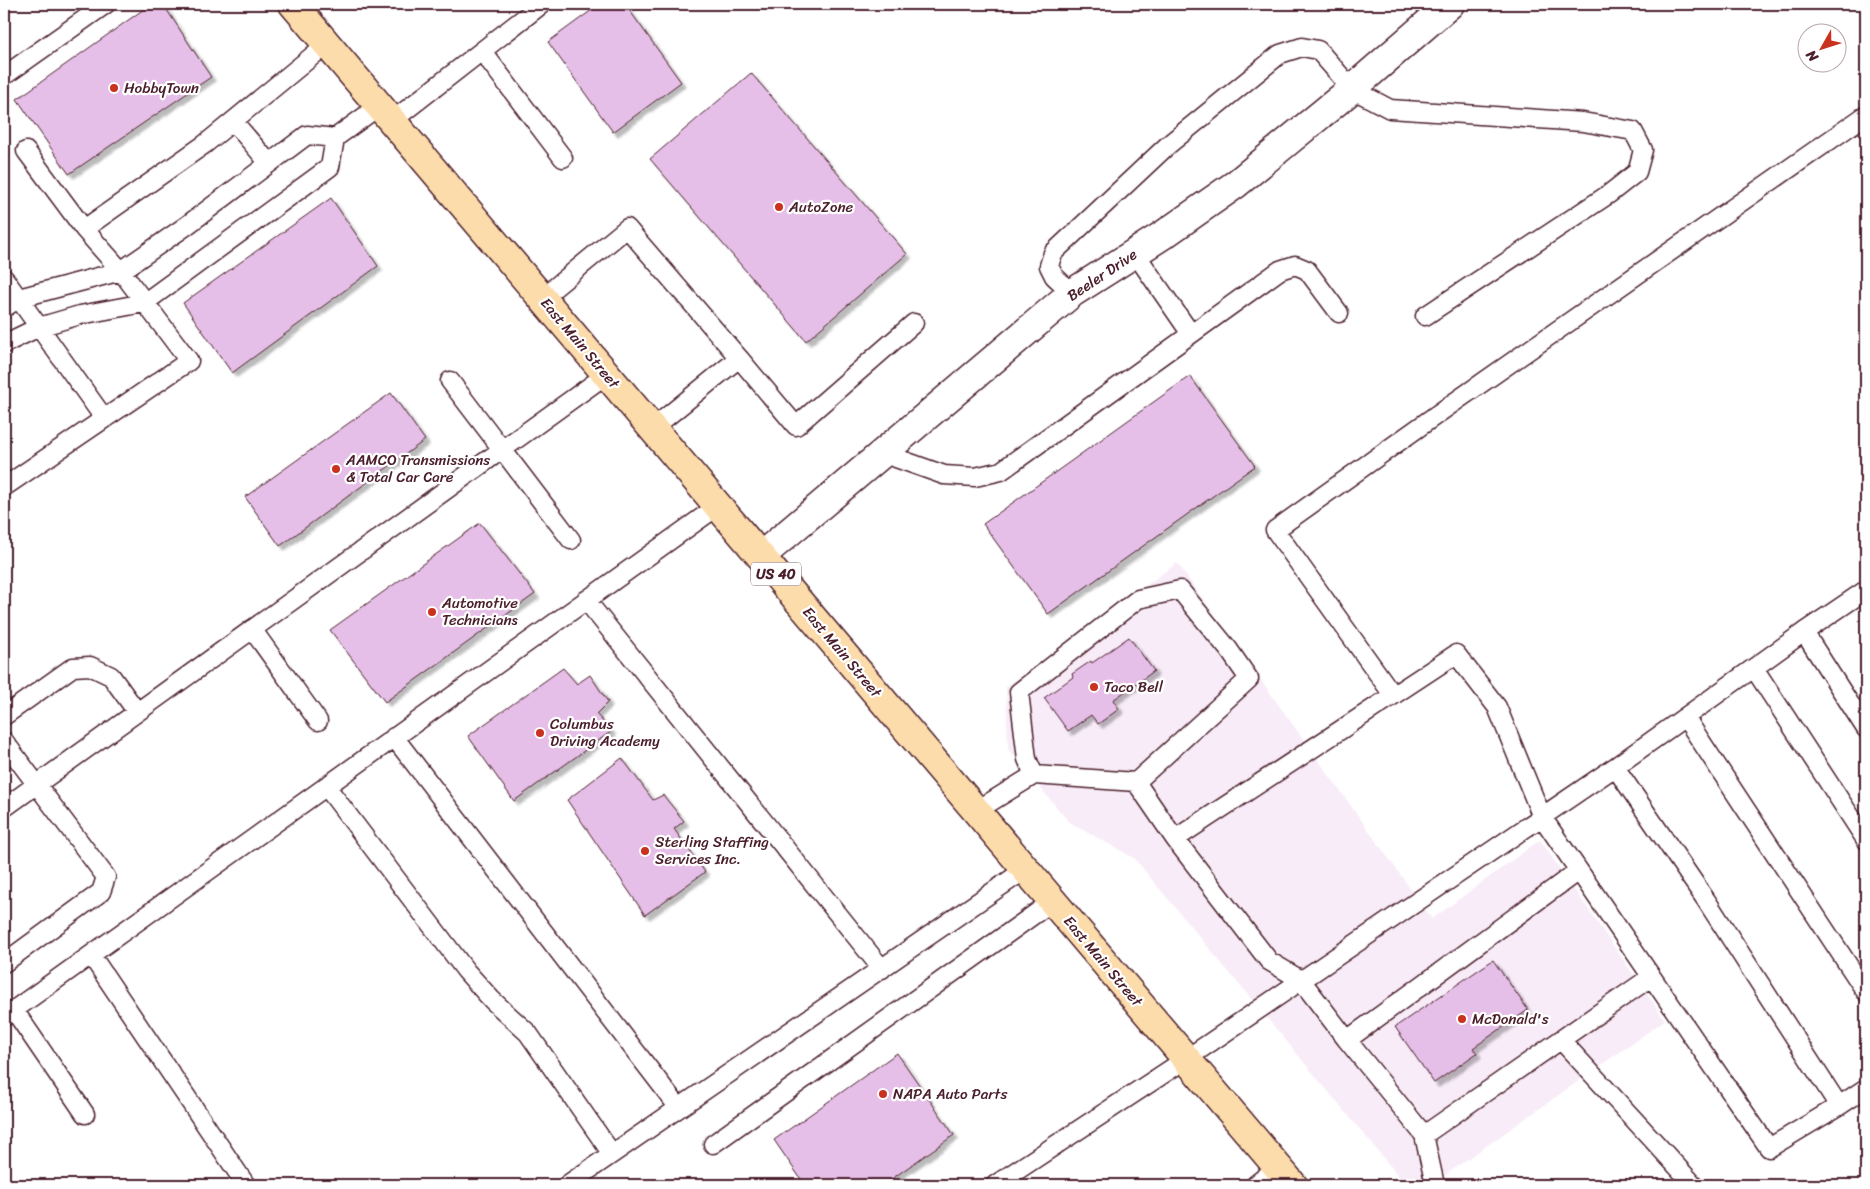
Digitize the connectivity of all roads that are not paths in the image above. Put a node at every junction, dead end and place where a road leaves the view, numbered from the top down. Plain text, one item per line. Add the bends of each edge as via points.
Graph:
1 (106, 4) edge
2 (293, 4) edge
3 (542, 4) edge
4 (1450, 4) edge
5 (327, 44) junction
6 (482, 51) junction
7 (4, 76) edge
8 (1352, 89) junction
9 (386, 114) junction
10 (1866, 115) edge
11 (233, 120) junction
12 (335, 138) junction
13 (26, 151) dead end
14 (563, 158) dead end
15 (269, 163) junction
16 (84, 228) junction
17 (1135, 253) junction
18 (120, 271) junction
19 (4, 278) edge
20 (1072, 293) junction
21 (19, 298) junction
22 (542, 298) junction
23 (144, 303) junction
24 (4, 308) edge
25 (1339, 313) dead end
26 (1425, 316) dead end
27 (914, 323) dead end
28 (39, 327) junction
29 (1191, 334) junction
30 (4, 344) edge
31 (739, 358) junction
32 (607, 374) junction
33 (450, 382) dead end
34 (104, 418) junction
35 (653, 428) junction
36 (502, 449) junction
37 (882, 453) junction
38 (4, 487) edge
39 (718, 506) junction
40 (571, 540) dead end
41 (761, 556) junction
42 (1866, 590) edge
43 (586, 600) junction
44 (252, 629) junction
45 (1804, 632) junction
46 (1754, 668) junction
47 (1394, 695) junction
48 (137, 712) junction
49 (4, 716) edge
50 (1685, 717) junction
51 (318, 720) dead end
52 (1866, 729) edge
53 (394, 737) junction
54 (4, 741) edge
55 (1615, 767) junction
56 (1034, 775) junction
57 (1136, 782) junction
58 (37, 784) junction
59 (326, 786) junction
60 (4, 808) edge
61 (976, 811) junction
62 (1542, 817) junction
63 (1175, 839) junction
64 (1866, 840) edge
65 (1026, 869) junction
66 (1578, 871) junction
67 (1053, 901) junction
68 (91, 955) junction
69 (4, 963) edge
70 (882, 969) junction
71 (1651, 977) junction
72 (1301, 980) junction
73 (1866, 992) edge
74 (9, 1013) edge
75 (1347, 1040) junction
76 (1561, 1040) junction
77 (1186, 1059) junction
78 (1866, 1088) edge
79 (1839, 1106) junction
80 (679, 1108) junction
81 (85, 1114) dead end
82 (1424, 1135) junction
83 (713, 1144) dead end
84 (612, 1154) junction
85 (1285, 1176) edge
86 (246, 1185) edge
87 (567, 1185) edge
88 (995, 1185) edge
89 (1255, 1185) edge
90 (1435, 1185) edge
91 (1694, 1185) edge

1 - 7 lane
2 - 5 main road, East Main Street / US 40
3 - 6 lane
4 - 8 street, Beeler Drive
5 - 9 main road, East Main Street / US 40
5 - 11 lane
6 - 9 lane
6 - 14 lane
8 - 17 street, Beeler Drive via 1236,184
8 - 20 lane via 1318,50 1302,47 1280,54 1168,145 1053,253 1049,266 1054,276
8 - 26 lane via 1390,109 1583,122 1633,131 1643,150 1637,172 1609,194
9 - 12 lane
9 - 22 main road, East Main Street / US 40
10 - 47 lane via 1274,530
11 - 15 lane
11 - 16 lane via 205,144
12 - 15 lane via 307,134
12 - 23 lane via 330,166
13 - 16 lane
15 - 18 lane
16 - 18 lane
17 - 20 street, Beeler Drive
17 - 29 lane
18 - 21 lane
18 - 23 lane
19 - 21 lane
20 - 37 street, Beeler Drive
21 - 24 lane
21 - 28 lane
22 - 31 lane via 627,228
22 - 32 main road, East Main Street / US 40
23 - 28 lane via 80,315
23 - 34 lane via 189,361
25 - 29 lane via 1307,270 1294,265 1280,270
27 - 31 lane via 796,426
28 - 30 lane
28 - 34 lane
29 - 37 lane via 1001,470 975,477 944,475
31 - 35 lane
32 - 35 main road, East Main Street / US 40
32 - 36 lane
33 - 36 lane
34 - 38 lane
35 - 39 main road, East Main Street / US 40
36 - 40 lane
36 - 44 lane
37 - 41 street, Beeler Drive
39 - 41 main road, East Main Street / US 40
39 - 43 lane
41 - 61 main road, East Main Street / US 40
42 - 45 lane
43 - 53 lane
43 - 70 lane
44 - 48 lane
44 - 51 lane
45 - 46 lane
45 - 52 lane
46 - 50 lane
46 - 64 lane
47 - 62 lane via 1456,654 1498,707
47 - 63 lane
48 - 49 lane via 111,676 90,666 73,667
48 - 58 lane
50 - 55 lane
50 - 73 lane
53 - 59 lane
53 - 80 lane
54 - 58 lane
55 - 62 lane
55 - 79 lane via 1706,900
56 - 57 lane
56 - 57 lane via 1027,758 1019,692 1138,599 1180,590 1249,678
56 - 61 lane
57 - 63 lane
58 - 60 lane
58 - 69 lane via 106,877 101,892
59 - 68 lane
59 - 84 lane via 466,971 528,1033
61 - 65 main road, East Main Street / US 40
62 - 66 lane
62 - 72 lane
63 - 72 lane via 1269,961
65 - 67 main road, East Main Street / US 40
65 - 70 lane
66 - 71 lane
66 - 75 lane
67 - 77 main road, East Main Street / US 40
67 - 83 lane
68 - 74 lane
68 - 86 lane
70 - 80 lane
71 - 76 lane
71 - 79 lane via 1769,1148
72 - 75 lane
72 - 77 lane
74 - 81 lane
75 - 82 lane
76 - 82 lane
76 - 91 lane
77 - 85 main road, East Main Street / US 40
77 - 88 lane
78 - 79 lane
80 - 84 lane
82 - 90 lane
84 - 87 lane
85 - 89 lane

